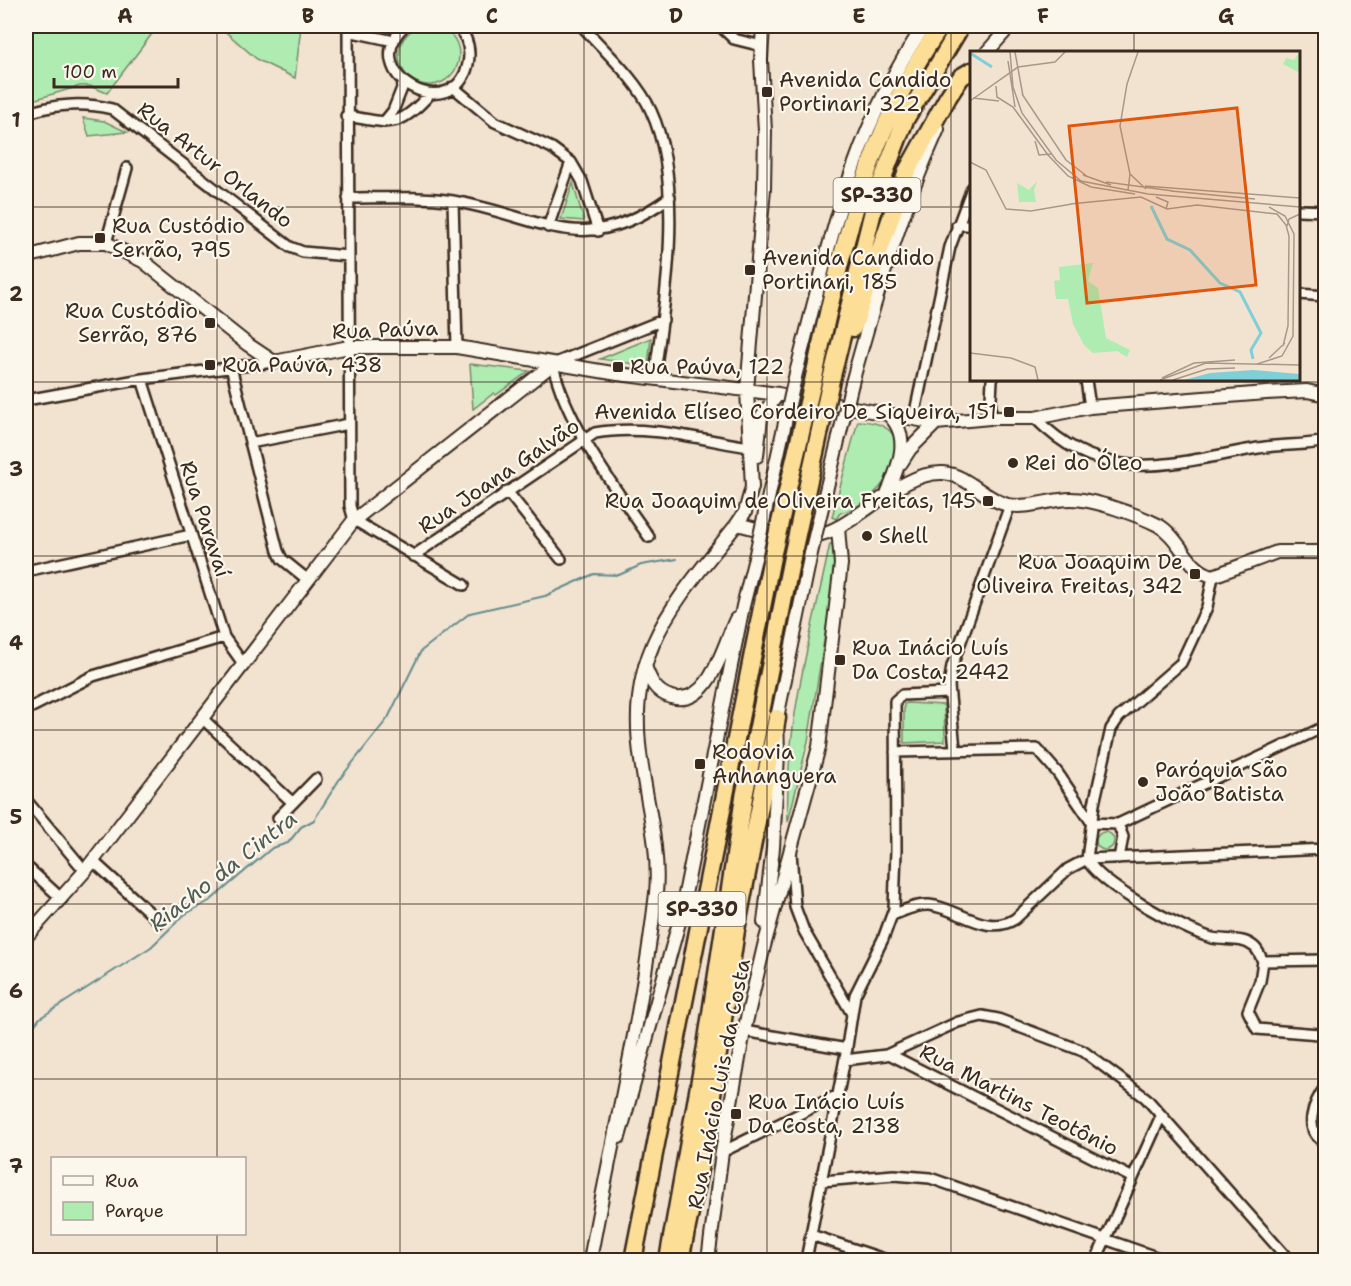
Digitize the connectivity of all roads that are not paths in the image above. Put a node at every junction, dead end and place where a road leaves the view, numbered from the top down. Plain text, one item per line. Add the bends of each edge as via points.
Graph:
1 (404, 26) edge
2 (457, 26) edge
3 (582, 26) edge
4 (720, 26) edge
5 (756, 26) edge
6 (763, 26) edge
7 (924, 26) edge
8 (941, 26) edge
9 (961, 26) edge
10 (1010, 26) edge
11 (348, 28) edge
12 (394, 40) junction
13 (760, 46) junction
14 (988, 51) edge
15 (970, 72) edge
16 (970, 73) edge
17 (404, 83) junction
18 (453, 87) junction
19 (430, 94) junction
20 (27, 113) edge
21 (346, 116) junction
22 (384, 122) junction
23 (571, 162) junction
24 (127, 168) dead end
25 (970, 193) edge
26 (670, 197) junction
27 (348, 198) junction
28 (453, 201) junction
29 (1300, 210) edge
30 (1326, 211) edge
31 (957, 225) junction
32 (970, 225) edge
33 (548, 227) junction
34 (598, 231) junction
35 (106, 243) junction
36 (348, 256) junction
37 (26, 257) edge
38 (1300, 294) edge
39 (1326, 296) edge
40 (663, 320) junction
41 (349, 347) junction
42 (458, 347) junction
43 (749, 359) junction
44 (274, 362) junction
45 (553, 364) junction
46 (231, 367) junction
47 (826, 377) junction
48 (654, 378) junction
49 (142, 379) junction
50 (992, 381) edge
51 (1086, 381) edge
52 (747, 390) junction
53 (778, 394) junction
54 (1326, 395) edge
55 (26, 400) edge
56 (1090, 407) junction
57 (884, 412) junction
58 (914, 417) junction
59 (995, 418) junction
60 (1035, 418) junction
61 (936, 423) junction
62 (350, 424) junction
63 (584, 438) junction
64 (1326, 441) edge
65 (250, 443) junction
66 (749, 447) junction
67 (900, 465) junction
68 (752, 479) junction
69 (507, 491) junction
70 (887, 494) junction
71 (1010, 505) junction
72 (354, 520) junction
73 (737, 524) junction
74 (838, 528) junction
75 (191, 535) junction
76 (649, 537) dead end
77 (1326, 552) edge
78 (413, 556) junction
79 (764, 558) junction
80 (561, 559) dead end
81 (26, 571) edge
82 (1213, 576) junction
83 (308, 580) junction
84 (464, 585) dead end
85 (743, 606) junction
86 (224, 637) junction
87 (244, 665) junction
88 (645, 666) junction
89 (949, 693) junction
90 (26, 710) edge
91 (777, 718) junction
92 (203, 719) junction
93 (1326, 726) edge
94 (955, 749) junction
95 (895, 752) junction
96 (316, 779) dead end
97 (26, 800) edge
98 (293, 803) junction
99 (278, 818) dead end
100 (1092, 823) junction
101 (1118, 824) junction
102 (1325, 850) edge
103 (791, 852) junction
104 (1119, 858) junction
105 (1087, 859) junction
106 (26, 866) edge
107 (89, 866) junction
108 (777, 898) junction
109 (62, 899) junction
110 (795, 908) junction
111 (892, 915) junction
112 (160, 922) dead end
113 (26, 937) edge
114 (765, 946) junction
115 (1326, 960) edge
116 (1263, 961) junction
117 (852, 1014) junction
118 (744, 1031) junction
119 (1326, 1038) edge
120 (847, 1049) junction
121 (889, 1053) junction
122 (845, 1060) junction
123 (1326, 1086) edge
124 (838, 1095) junction
125 (1161, 1116) junction
126 (725, 1132) junction
127 (747, 1140) junction
128 (1326, 1143) edge
129 (722, 1152) junction
130 (1133, 1178) junction
131 (604, 1181) junction
132 (822, 1181) junction
133 (811, 1235) junction
134 (1105, 1240) junction
135 (590, 1260) edge
136 (633, 1260) edge
137 (668, 1260) edge
138 (680, 1260) edge
139 (708, 1260) edge
140 (806, 1260) edge
141 (887, 1260) edge
142 (1096, 1260) edge
143 (1165, 1260) edge
144 (1289, 1260) edge

1 - 12 street
2 - 18 street via 468,42 470,54 462,78
3 - 26 street via 651,111 663,146
4 - 13 street via 734,39
5 - 13 main road
6 - 13 main road
7 - 79 main road, bridge via 904,54 869,122 847,181 796,373
8 - 47 highway, SP-330 via 922,51 884,125 850,228
9 - 47 highway, SP-330 via 905,120 882,181
10 - 14 main road
11 - 12 street
11 - 21 street
12 - 17 street via 393,63
13 - 43 main road via 764,188
15 - 47 highway via 961,77 948,97 907,171 850,335
16 - 91 main road, bridge via 943,119 885,267 852,383
17 - 19 street
17 - 22 street
18 - 19 street
18 - 23 street via 495,122 552,148
19 - 22 street via 407,118
20 - 36 street, Rua Artur Orlando via 77,104 112,109 290,247
21 - 22 street
21 - 27 street
23 - 33 street
23 - 34 street via 582,181
24 - 35 street
25 - 31 street
26 - 34 street via 634,220
26 - 40 street
27 - 28 street
27 - 36 street
28 - 33 street
28 - 42 street
29 - 30 street
31 - 32 street
31 - 58 street via 938,296
33 - 34 street
35 - 37 main road via 80,243
35 - 44 main road via 143,261
36 - 41 street
38 - 39 street
40 - 45 street
40 - 48 street
41 - 42 main road, Rua Paúva
41 - 44 main road, Rua Paúva
41 - 62 street
42 - 45 main road, Rua Paúva
43 - 52 main road
43 - 53 main road via 762,386
44 - 46 street, Rua Paúva
45 - 48 main road, Rua Paúva
45 - 63 street via 556,379
45 - 72 main road
46 - 49 street, Rua Paúva
46 - 65 street
47 - 79 highway, SP-330, bridge
47 - 137 highway, SP-330, bridge via 744,797
48 - 52 main road, Rua Paúva
49 - 55 street, Rua Paúva
49 - 75 street, Rua Paravaí
50 - 59 street
51 - 56 street
52 - 53 main road, Rua Paúva
52 - 66 main road
53 - 57 main road, Rua Paúva
53 - 68 main road via 761,417
54 - 56 main road via 1292,391
56 - 60 main road
57 - 58 main road, Rua Paúva
57 - 67 main road via 900,433
58 - 61 main road, Rua Paúva
59 - 60 main road
59 - 61 main road
60 - 64 street via 1054,436 1086,454 1133,466
61 - 67 main road
62 - 65 street
62 - 72 street via 349,487
63 - 66 street, Rua Joana Galvão via 630,429
63 - 69 street, Rua Joana Galvão
63 - 76 street
65 - 83 street via 278,551
66 - 68 main road
67 - 70 main road
68 - 73 main road via 749,500
69 - 78 street, Rua Joana Galvão
69 - 80 street
70 - 71 main road via 927,476 944,473
70 - 74 main road
71 - 82 main road via 1072,499 1113,509 1170,534 1197,568
71 - 89 street via 964,625
72 - 78 street
72 - 83 main road
73 - 74 main road via 804,536
73 - 88 main road via 666,618
74 - 103 main road, Rua Inácio Luis da Costa via 841,564 819,747
75 - 81 street
75 - 86 street, Rua Paravaí
77 - 82 main road via 1277,552
78 - 84 street
79 - 85 main road
79 - 136 highway, SP-330
82 - 100 street via 1207,607 1181,663 1113,724
83 - 87 main road
85 - 88 main road via 708,681 697,693 682,698 665,695 651,682
85 - 131 main road via 680,919 631,1100
86 - 87 street, Rua Paravaí
86 - 90 street via 93,676
87 - 92 main road
88 - 131 main road via 636,713 637,740 657,881
89 - 94 street
89 - 95 street via 898,697
91 - 114 main road
91 - 138 highway via 738,919 706,1136
92 - 98 street
92 - 107 main road
93 - 101 street
94 - 95 street
94 - 100 street via 1037,749
95 - 111 street via 896,861
96 - 98 street
97 - 107 street
98 - 99 street
100 - 101 street
100 - 105 street
101 - 104 street via 1123,837
102 - 104 street
103 - 108 main road, Rua Inácio Luis da Costa
103 - 110 street
104 - 105 street
105 - 111 street via 1068,869 1005,925 974,921 930,905
105 - 116 street via 1099,876 1114,887 1200,934 1253,946
106 - 109 street
107 - 109 main road
107 - 112 street
108 - 110 street
108 - 114 main road, Rua Inácio Luis da Costa
109 - 113 main road
110 - 117 street
111 - 117 street via 857,990
114 - 118 main road, Rua Inácio Luis da Costa
115 - 116 street
116 - 119 street via 1248,1011 1251,1022 1265,1032 1302,1032
117 - 120 street
118 - 120 street
118 - 126 main road, Rua Inácio Luis da Costa
120 - 122 street
121 - 122 street
121 - 125 street via 958,1022 988,1016 1083,1051 1128,1083
121 - 130 street, Rua Martins Teotônio
122 - 124 street
123 - 128 street via 1312,1108 1311,1118 1314,1129
124 - 127 street
124 - 132 street
125 - 130 street
125 - 144 street
126 - 127 street
126 - 129 main road, Rua Inácio Luis da Costa
127 - 129 street
129 - 139 main road, Rua Inácio Luis da Costa
130 - 134 street
131 - 135 main road
132 - 133 street
132 - 134 street via 894,1174 930,1178
133 - 140 street
133 - 141 street
134 - 142 street
134 - 143 street

